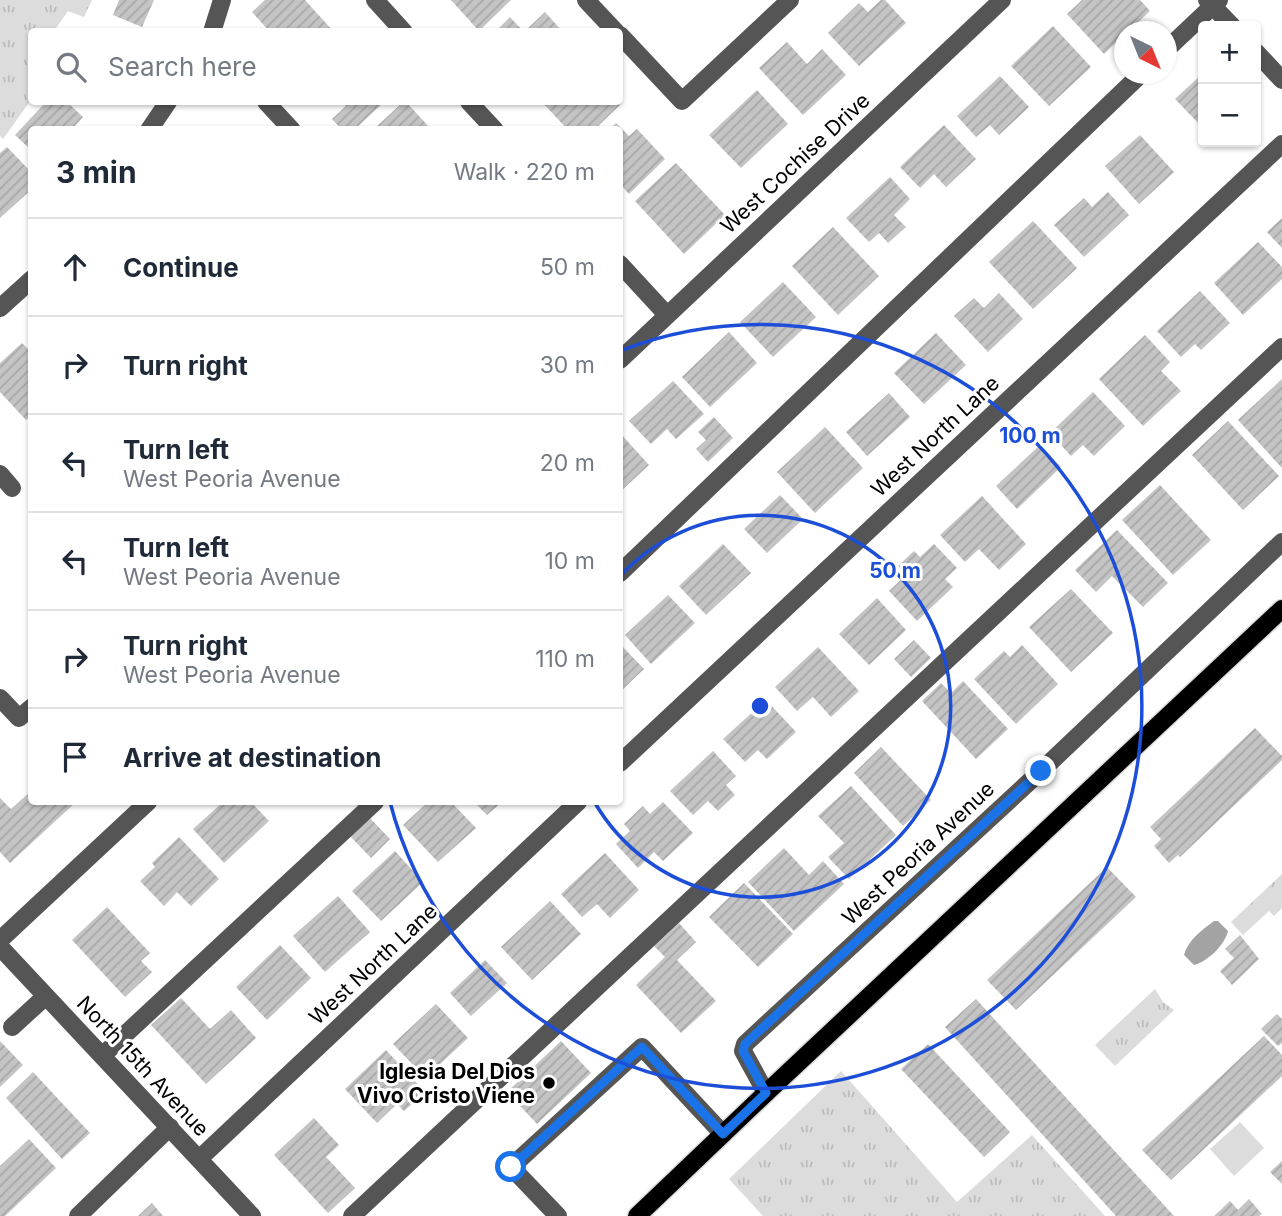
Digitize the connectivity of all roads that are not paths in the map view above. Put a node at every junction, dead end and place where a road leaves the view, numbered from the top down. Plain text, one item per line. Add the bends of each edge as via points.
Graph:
1 (222, 0) edge
2 (375, 0) edge
3 (586, 0) edge
4 (790, 0) edge
5 (1002, 0) edge
6 (1213, 2) edge
7 (1228, 21) edge
8 (213, 28) edge
9 (400, 28) edge
10 (613, 28) edge
11 (623, 38) edge
12 (1177, 40) edge
13 (1261, 57) edge
14 (1282, 80) edge
15 (1132, 84) edge
16 (166, 105) edge
17 (269, 105) edge
18 (472, 105) edge
19 (152, 126) edge
20 (288, 126) edge
21 (491, 126) edge
22 (1282, 144) edge
23 (623, 267) edge
24 (28, 286) edge
25 (0, 308) edge
26 (667, 315) junction
27 (1282, 347) edge
28 (623, 357) edge
29 (1282, 542) edge
30 (623, 570) edge
31 (1282, 609) edge
32 (0, 698) edge
33 (28, 711) edge
34 (623, 760) edge
35 (145, 805) edge
36 (372, 805) edge
37 (575, 805) edge
38 (0, 940) edge
39 (0, 947) edge
40 (46, 996) junction
41 (12, 1027) dead end
42 (103, 1055) junction
43 (766, 1093) junction
44 (170, 1128) junction
45 (723, 1134) junction
46 (199, 1159) junction
47 (78, 1216) edge
48 (252, 1216) edge
49 (352, 1216) edge
50 (558, 1216) edge
51 (637, 1216) edge

1 - 8 street
2 - 9 street
3 - 10 street
4 - 11 street via 682,101
5 - 26 street, West Cochise Drive
6 - 7 street
6 - 12 street
13 - 14 street
15 - 30 street
16 - 19 street
17 - 20 street
18 - 21 street
22 - 34 street, West North Lane
23 - 26 street
24 - 25 street
26 - 28 street, West Cochise Drive
27 - 49 street
29 - 43 street, West Peoria Avenue via 745,1044 743,1051
31 - 43 main road
32 - 33 street via 19,719
35 - 38 street
36 - 42 street
37 - 46 street, West North Lane
39 - 40 street, North 15th Avenue
40 - 41 street
40 - 42 street, North 15th Avenue
42 - 44 street, North 15th Avenue
43 - 45 main road
44 - 46 street, North 15th Avenue
44 - 47 street
45 - 50 street via 642,1047 511,1167
45 - 51 main road
46 - 48 street, North 15th Avenue

